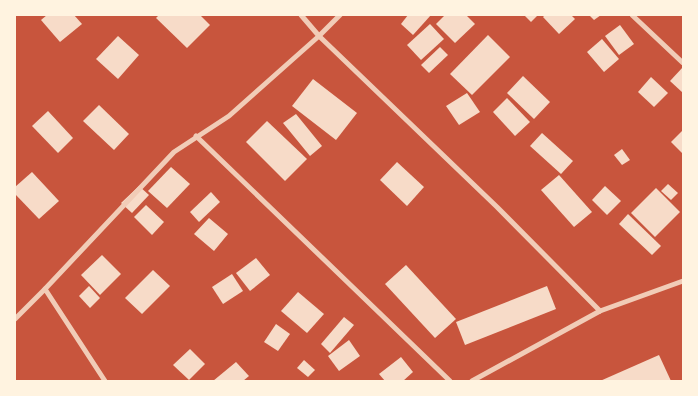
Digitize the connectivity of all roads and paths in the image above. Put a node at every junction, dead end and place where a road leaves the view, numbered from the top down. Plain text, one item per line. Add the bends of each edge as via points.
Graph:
1 (301, 15) edge
2 (340, 15) edge
3 (632, 15) edge
4 (319, 36) junction
5 (683, 64) edge
6 (196, 136) junction
7 (683, 281) edge
8 (45, 289) junction
9 (600, 311) junction
10 (15, 319) edge
11 (105, 381) edge
12 (450, 381) edge
13 (472, 381) edge

1 - 4 street
2 - 4 street
3 - 5 street
4 - 6 street via 229,116
4 - 9 street
6 - 8 street via 174,152
6 - 12 street
7 - 9 street
8 - 10 street
8 - 11 street
9 - 13 street

